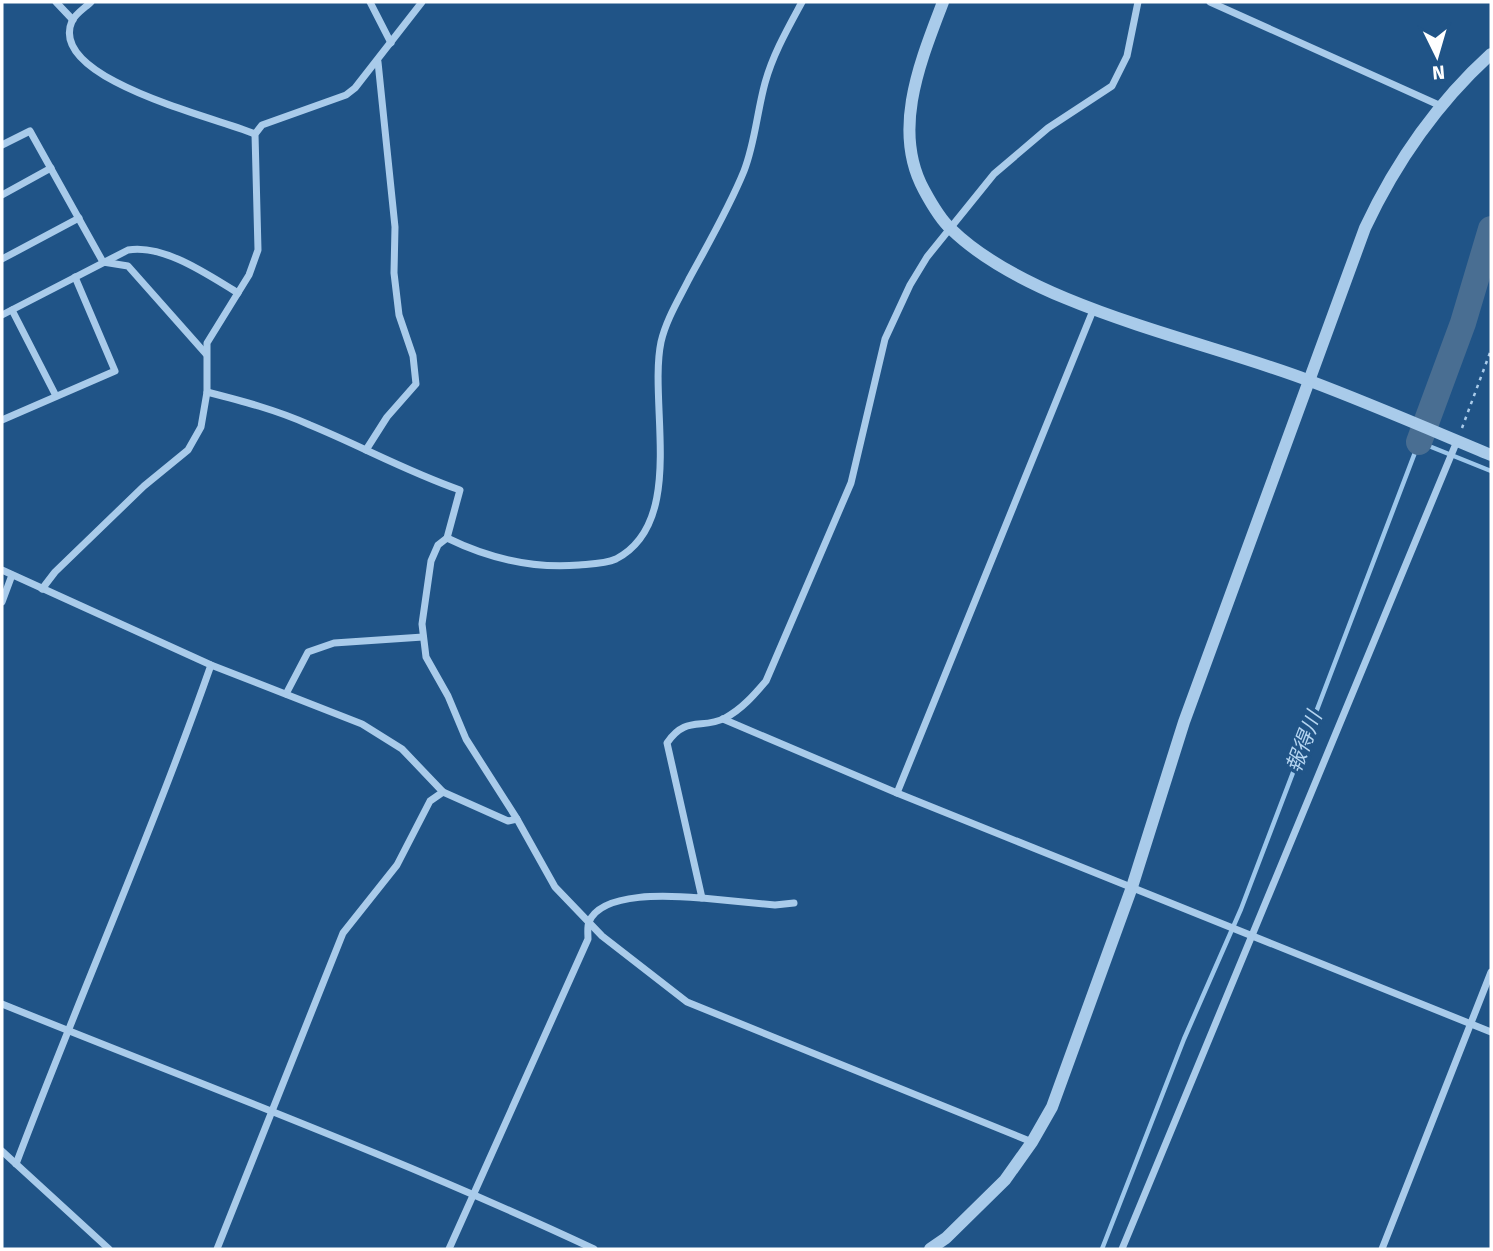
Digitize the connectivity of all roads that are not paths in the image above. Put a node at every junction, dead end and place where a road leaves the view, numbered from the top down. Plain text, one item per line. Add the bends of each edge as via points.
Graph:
1 (56, 2) edge
2 (91, 2) edge
3 (370, 2) edge
4 (422, 2) edge
5 (802, 2) edge
6 (943, 2) edge
7 (1138, 2) edge
8 (1210, 2) edge
9 (72, 20) junction
10 (391, 43) junction
11 (1491, 54) edge
12 (378, 62) junction
13 (1441, 106) junction
14 (255, 134) junction
15 (2, 145) edge
16 (51, 168) junction
17 (2, 195) edge
18 (79, 218) junction
19 (949, 229) junction
20 (2, 259) edge
21 (103, 262) junction
22 (75, 277) junction
23 (238, 293) junction
24 (1094, 308) junction
25 (12, 310) junction
26 (2, 315) edge
27 (206, 354) junction
28 (1308, 380) junction
29 (206, 392) junction
30 (56, 397) junction
31 (2, 420) edge
32 (1453, 439) junction
33 (366, 450) junction
34 (1491, 455) edge
35 (447, 538) junction
36 (2, 570) edge
37 (12, 575) junction
38 (42, 589) junction
39 (2, 602) edge
40 (424, 637) junction
41 (211, 665) junction
42 (286, 694) junction
43 (723, 719) junction
44 (443, 792) junction
45 (897, 793) junction
46 (517, 819) junction
47 (1132, 887) junction
48 (702, 898) junction
49 (794, 903) dead end
50 (589, 922) junction
51 (1250, 935) junction
52 (1491, 972) edge
53 (2, 1004) edge
54 (1471, 1023) junction
55 (66, 1030) junction
56 (1491, 1032) edge
57 (272, 1109) junction
58 (1032, 1142) junction
59 (2, 1151) edge
60 (16, 1164) junction
61 (472, 1192) junction
62 (109, 1249) edge
63 (217, 1249) edge
64 (449, 1249) edge
65 (594, 1249) edge
66 (930, 1249) edge
67 (1122, 1249) edge
68 (1382, 1249) edge

1 - 9 street
2 - 9 street
3 - 10 street
4 - 10 street
5 - 35 street via 766,81 745,168 661,341 662,455 658,489 639,540 615,559 556,567 511,562
6 - 19 street via 910,100 909,121 914,166
7 - 19 street via 1127,56 1112,86 1048,128 994,174
8 - 13 street
9 - 14 street via 73,44 101,74 123,88
10 - 12 street
11 - 13 street
12 - 14 street via 346,94 262,125
12 - 33 street via 395,227 395,287 416,384 387,416
13 - 28 street via 1385,186 1349,267
14 - 23 street via 258,250
15 - 16 street via 30,131
16 - 17 street
16 - 18 street
18 - 20 street
18 - 21 street
19 - 24 street via 1027,281
19 - 43 street via 910,285 885,339 851,483 766,681 751,700
21 - 22 street
21 - 23 street via 142,247
21 - 27 street via 128,266
22 - 25 street
22 - 30 street via 115,371
23 - 27 street via 214,328
24 - 28 street
24 - 45 street
25 - 26 street
25 - 30 street
27 - 29 street
28 - 32 street
28 - 47 street via 1184,722
29 - 33 street via 251,402
29 - 38 street via 201,427 188,450 144,486
30 - 31 street
32 - 34 street
32 - 51 street
33 - 35 street via 460,490
35 - 40 street via 431,561
36 - 37 street
37 - 38 street
37 - 39 street
38 - 41 street
40 - 42 street via 334,643 308,652
40 - 46 street via 426,657 466,739
41 - 42 street
41 - 55 street
42 - 44 street via 362,724 402,749
43 - 45 street
43 - 48 street via 689,723 667,743
44 - 46 street via 509,821
44 - 57 street via 430,801 397,865 343,933
45 - 47 street
46 - 50 street via 555,887
47 - 51 street
47 - 58 street via 1066,1071
48 - 49 street
48 - 50 street via 671,894 624,899
50 - 58 street via 687,1002
50 - 61 street via 587,939
51 - 54 street
51 - 67 street
52 - 54 street
53 - 55 street
54 - 56 street
54 - 68 street
55 - 57 street
55 - 60 street
57 - 61 street
57 - 63 street
58 - 66 street via 1005,1180
59 - 60 street
60 - 62 street
61 - 64 street
61 - 65 street

